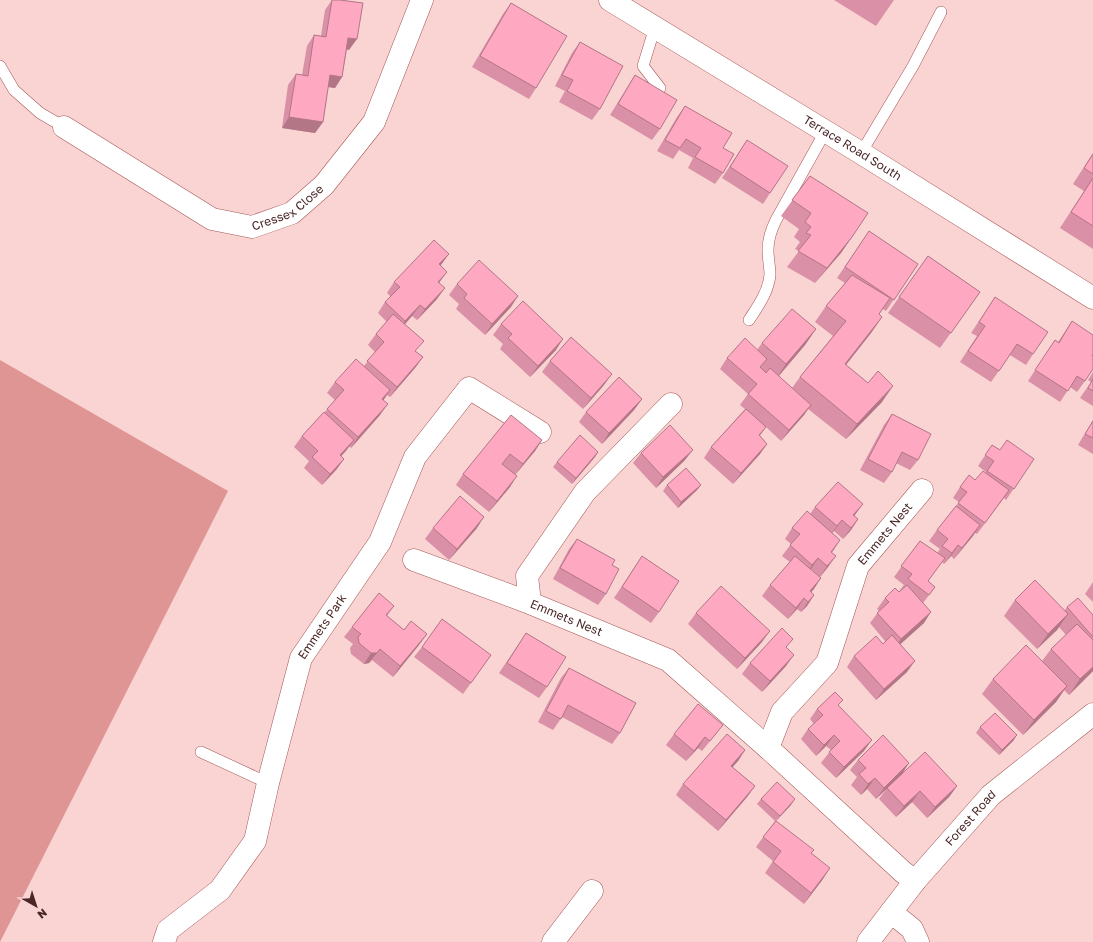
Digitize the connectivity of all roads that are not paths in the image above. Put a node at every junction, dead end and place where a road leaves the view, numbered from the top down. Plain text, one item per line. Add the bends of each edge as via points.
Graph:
1 (422, 0) edge
2 (617, 2) edge
3 (941, 12) dead end
4 (655, 27) junction
5 (0, 66) edge
6 (660, 88) edge
7 (64, 127) joint
8 (825, 132) junction
9 (862, 153) junction
10 (1093, 298) edge
11 (749, 320) dead end
12 (671, 404) dead end
13 (540, 432) dead end
14 (922, 490) dead end
15 (414, 560) dead end
16 (530, 603) junction
17 (1093, 714) edge
18 (768, 748) junction
19 (201, 752) dead end
20 (268, 783) junction
21 (916, 881) junction
22 (592, 891) dead end
23 (891, 912) junction
24 (164, 942) edge
25 (553, 942) edge
26 (868, 942) edge
27 (918, 942) edge

1 - 7 street, Cressex Close via 374,122 324,185 292,213 252,227 212,220
2 - 4 street, Terrace Road South
3 - 9 lane
4 - 6 lane via 643,66
4 - 8 street, Terrace Road South
5 - 7 lane via 14,90 40,113
8 - 9 street, Terrace Road South
8 - 11 lane via 770,233 770,276 766,292
9 - 10 street, Terrace Road South
12 - 16 street, Emmets Nest via 585,492 527,576
13 - 20 street, Emmets Park via 469,388 415,457 380,542 301,658
14 - 18 street, Emmets Nest via 858,566 827,663 782,712
15 - 16 street
16 - 18 street, Emmets Nest via 668,660
17 - 21 street, Forest Road via 991,795
18 - 21 street, Emmets Nest
19 - 20 lane
20 - 24 street, Emmets Park via 255,841 220,890 168,930
21 - 23 street, Forest Road
22 - 25 street
23 - 26 street, Forest Road
23 - 27 street via 912,929

